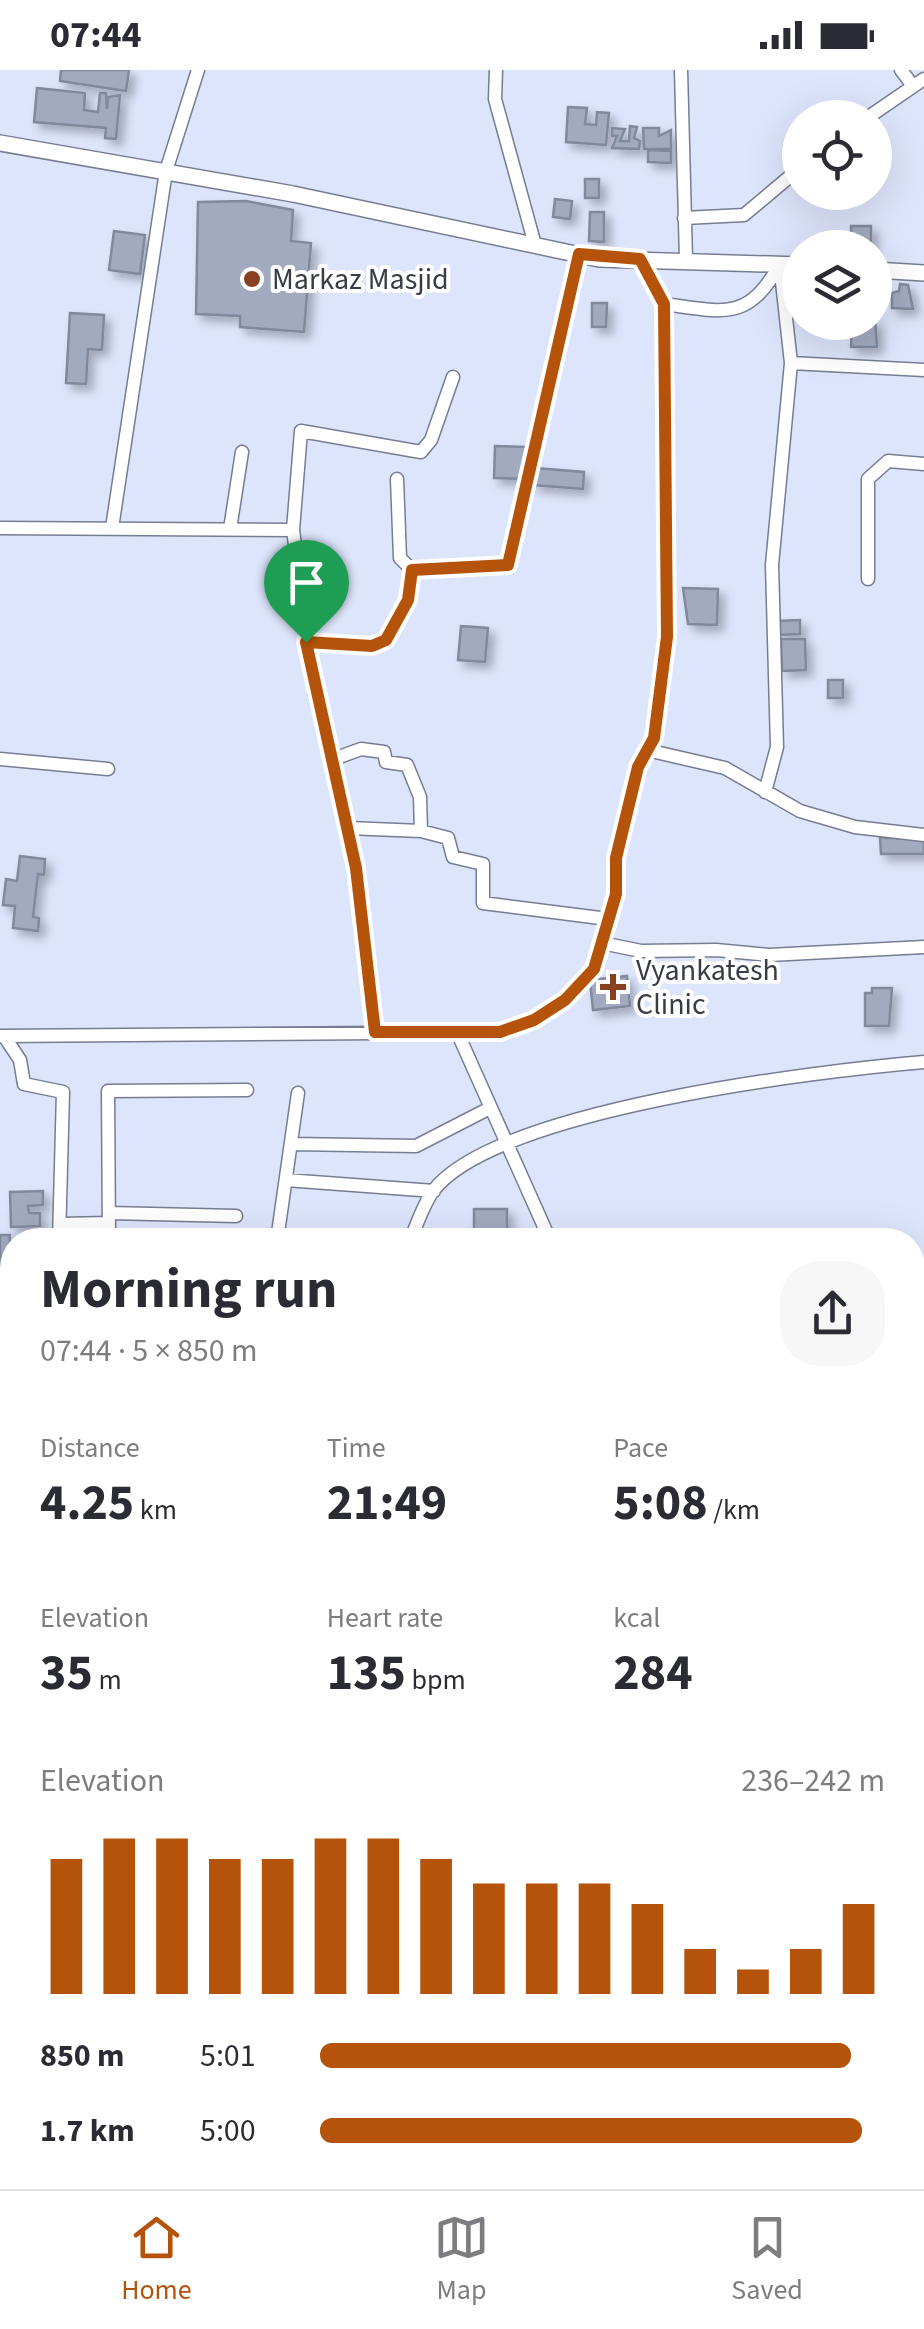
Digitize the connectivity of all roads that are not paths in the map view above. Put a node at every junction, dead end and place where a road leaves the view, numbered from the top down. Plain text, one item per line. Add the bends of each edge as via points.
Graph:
1 (198, 70) edge
2 (496, 70) edge
3 (682, 70) edge
4 (901, 70) edge
5 (919, 82) edge
6 (892, 101) edge
7 (0, 143) edge
8 (166, 171) junction
9 (782, 183) edge
10 (684, 218) junction
11 (535, 245) junction
12 (579, 254) junction
13 (640, 259) junction
14 (686, 259) junction
15 (780, 264) junction
16 (892, 271) edge
17 (924, 273) edge
18 (664, 304) junction
19 (791, 363) junction
20 (924, 370) edge
21 (454, 377) dead end
22 (242, 452) dead end
23 (924, 464) edge
24 (397, 479) dead end
25 (0, 528) edge
26 (112, 528) junction
27 (230, 530) junction
28 (293, 530) junction
29 (412, 570) junction
30 (868, 579) dead end
31 (306, 642) junction
32 (648, 750) junction
33 (0, 759) edge
34 (331, 760) junction
35 (108, 769) dead end
36 (766, 792) junction
37 (348, 828) junction
38 (421, 831) junction
39 (924, 836) edge
40 (608, 919) junction
41 (602, 943) junction
42 (924, 946) edge
43 (375, 1032) junction
44 (458, 1034) junction
45 (2, 1036) edge
46 (924, 1062) edge
47 (247, 1090) dead end
48 (298, 1092) dead end
49 (490, 1108) junction
50 (507, 1141) junction
51 (292, 1144) junction
52 (286, 1180) junction
53 (434, 1190) junction
54 (236, 1216) dead end
55 (109, 1218) junction
56 (60, 1224) junction
57 (60, 1228) edge
58 (109, 1228) edge
59 (280, 1228) edge
60 (416, 1228) edge
61 (545, 1228) edge

1 - 8 street
2 - 11 street via 496,98
3 - 10 street
4 - 5 street
5 - 6 street
7 - 8 street
8 - 11 street
8 - 26 street
9 - 10 street via 744,215
10 - 14 street
11 - 12 street
12 - 13 street
12 - 29 street via 508,565
13 - 14 street
13 - 18 street
14 - 15 street
15 - 18 street via 762,297 737,309
15 - 19 street
16 - 17 street
18 - 32 street via 667,637
19 - 20 street
19 - 36 street via 772,565 777,747
21 - 28 street via 421,452 302,431
22 - 27 street
23 - 30 street via 888,461 868,479
24 - 29 street via 400,558
25 - 26 street
26 - 27 street
27 - 28 street
28 - 31 street
29 - 31 street via 408,600 386,640 372,646
31 - 34 street
32 - 36 street via 725,768
32 - 40 street via 638,767
33 - 35 street
34 - 37 street
34 - 38 street via 360,749 407,765 420,797
36 - 39 street via 800,812
37 - 38 street
37 - 43 street
38 - 40 street via 448,838 454,857 482,864 483,903
40 - 41 street
41 - 42 street via 641,951 770,955
41 - 44 street via 594,969 534,1020 500,1032
43 - 44 street
43 - 45 street
44 - 49 street
45 - 56 street via 20,1060 24,1084 63,1092
46 - 50 street via 624,1105
47 - 55 street via 108,1091
48 - 51 street
49 - 50 street
49 - 51 street via 416,1146
50 - 53 street
50 - 61 street
51 - 52 street
52 - 53 street
52 - 59 street
53 - 60 street
54 - 55 street
55 - 56 street
55 - 58 street
56 - 57 street

